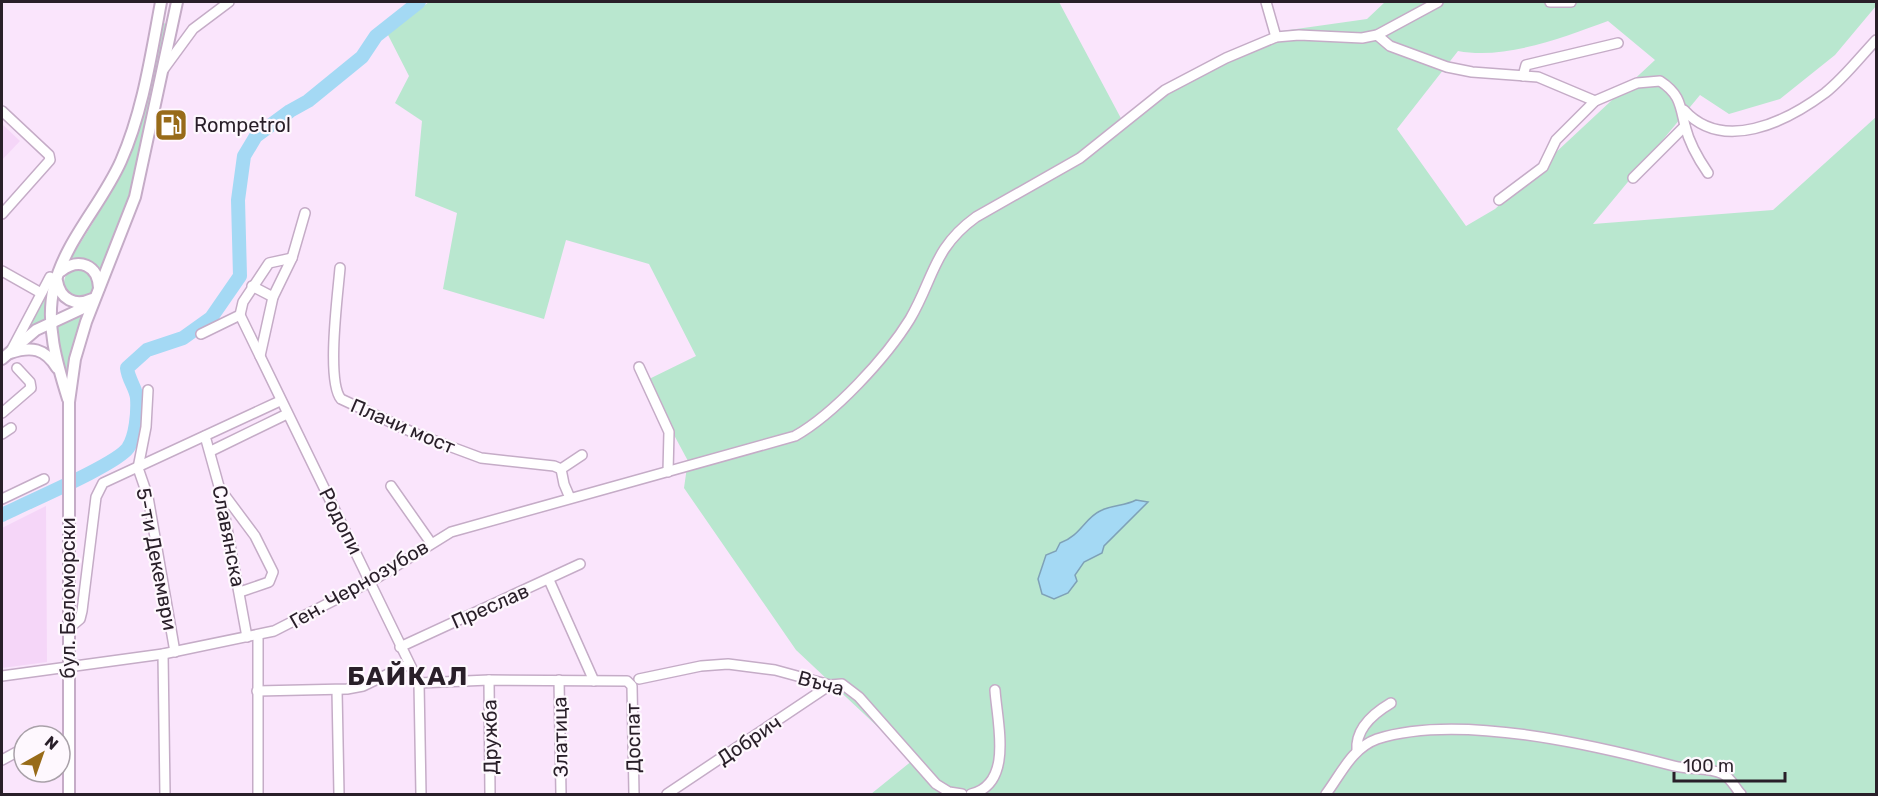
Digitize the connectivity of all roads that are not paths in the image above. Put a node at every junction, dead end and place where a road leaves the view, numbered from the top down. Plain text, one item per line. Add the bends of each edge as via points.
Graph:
1 (161, 2) edge
2 (229, 2) edge
3 (1266, 2) edge
4 (1437, 2) edge
5 (1550, 2) edge
6 (1571, 2) edge
7 (173, 3) edge
8 (1377, 34) junction
9 (1276, 37) junction
10 (1876, 40) edge
11 (1618, 43) dead end
12 (163, 70) junction
13 (1523, 76) junction
14 (1595, 101) junction
15 (1684, 110) junction
16 (2, 111) edge
17 (1685, 126) junction
18 (1708, 173) dead end
19 (1633, 178) dead end
20 (1499, 200) dead end
21 (305, 213) dead end
22 (2, 214) edge
23 (292, 258) junction
24 (340, 268) dead end
25 (2, 270) edge
26 (56, 275) junction
27 (252, 286) junction
28 (41, 293) junction
29 (96, 296) junction
30 (273, 297) junction
31 (240, 315) junction
32 (51, 323) junction
33 (201, 334) dead end
34 (6, 356) edge
35 (260, 356) junction
36 (639, 367) dead end
37 (17, 368) dead end
38 (60, 372) junction
39 (148, 390) dead end
40 (280, 401) junction
41 (69, 402) junction
42 (2, 413) edge
43 (286, 414) junction
44 (11, 428) dead end
45 (2, 434) edge
46 (205, 436) junction
47 (211, 451) junction
48 (582, 455) dead end
49 (138, 468) junction
50 (561, 469) junction
51 (668, 472) junction
52 (44, 478) dead end
53 (391, 486) dead end
54 (220, 490) junction
55 (570, 498) junction
56 (2, 499) edge
57 (431, 543) junction
58 (580, 564) dead end
59 (549, 580) junction
60 (372, 581) junction
61 (240, 592) junction
62 (67, 630) junction
63 (258, 635) junction
64 (247, 637) junction
65 (400, 646) junction
66 (174, 652) junction
67 (163, 654) junction
68 (409, 664) junction
69 (68, 669) junction
70 (2, 676) edge
71 (489, 680) junction
72 (559, 680) junction
73 (634, 680) junction
74 (594, 681) junction
75 (419, 683) junction
76 (831, 685) junction
77 (337, 690) junction
78 (995, 690) dead end
79 (257, 691) junction
80 (1391, 703) dead end
81 (1357, 751) junction
82 (69, 795) edge
83 (165, 795) edge
84 (258, 795) edge
85 (339, 795) edge
86 (421, 795) edge
87 (490, 795) edge
88 (561, 795) edge
89 (634, 795) edge
90 (667, 795) edge
91 (962, 795) edge
92 (971, 795) edge
93 (1326, 795) edge
94 (1741, 795) edge

1 - 26 main road, бул. Беломорски via 143,94 121,162
2 - 12 street via 193,29
3 - 9 street
4 - 8 street
5 - 6 street
7 - 12 main road, бул. Беломорски
8 - 9 street via 1362,38
8 - 13 street via 1390,46 1447,67
9 - 51 street, Ген. Чернозубов via 1165,90 1098,146 960,228 943,248 917,307 899,335 820,420 782,442
10 - 15 street via 1825,93 1772,123 1750,130 1711,129 1694,121
11 - 13 street via 1545,58 1526,65
12 - 29 main road, бул. Беломорски via 135,197
13 - 14 street via 1549,81
14 - 15 street via 1637,83 1660,81 1669,87
14 - 20 street via 1556,140 1544,167
15 - 17 street
16 - 22 street via 49,155 48,166
17 - 18 street
17 - 19 street
21 - 23 street
23 - 27 street via 269,263
23 - 30 street
24 - 50 street, Плачи мост via 334,335 336,389 341,399 481,458
25 - 28 street
26 - 28 street
26 - 29 main road via 60,290 70,300 83,302
26 - 29 main road via 74,263 88,265 96,273
26 - 32 main road, бул. Беломорски
27 - 30 street
27 - 31 street
28 - 34 street
29 - 32 main road
29 - 41 main road, бул. Беломорски via 77,350
30 - 35 street
31 - 33 street
31 - 35 street, Родопи
32 - 34 main road via 30,334
32 - 38 main road, бул. Беломорски
34 - 38 main road via 28,348 39,350
35 - 40 street, Родопи
36 - 51 street via 669,432
37 - 42 street via 31,388
38 - 41 main road, бул. Беломорски
39 - 49 street
40 - 43 street, Родопи
40 - 46 street
41 - 62 main road, бул. Беломорски
43 - 47 street
43 - 60 street, Родопи
44 - 45 street
46 - 47 street, Славянска
46 - 49 street
47 - 54 street, Славянска
48 - 50 street
49 - 62 street via 108,480 98,491 82,611 80,619
49 - 66 street, 5-ти Декември via 148,497
50 - 55 street
51 - 55 street, Ген. Чернозубов
52 - 56 street
53 - 57 street
54 - 61 street, Славянска
54 - 61 street via 255,536 273,572 269,582
55 - 57 street, Ген. Чернозубов via 451,532
57 - 60 street, Ген. Чернозубов
58 - 59 street, Преслав
59 - 65 street, Преслав
59 - 74 street
60 - 63 street, Ген. Чернозубов via 294,622
60 - 65 street, Родопи
61 - 64 street, Славянска
62 - 69 main road, бул. Беломорски
63 - 64 street, Ген. Чернозубов
63 - 79 street
64 - 66 street, Ген. Чернозубов
65 - 68 street, Родопи
66 - 67 street, Ген. Чернозубов
67 - 69 street, Ген. Чернозубов
67 - 83 street, 5-ти Декември
68 - 75 street, Родопи
68 - 77 street via 363,686
69 - 70 street, Ген. Чернозубов
69 - 82 main road, бул. Беломорски
71 - 72 street, Въча
71 - 75 street, Въча
71 - 87 street, Дружба
72 - 74 street, Въча
72 - 88 street, Златица
73 - 74 street, Въча
73 - 76 street, Въча via 728,664 775,670
73 - 89 street, Доспат
75 - 86 street, Родопи
76 - 90 street, Добрич
76 - 91 street, Въча via 842,684 852,691 936,784
77 - 79 street
77 - 85 street
78 - 92 street via 999,752 996,774 983,790
79 - 84 street
80 - 81 street via 1366,724 1356,742
81 - 93 street
81 - 94 street via 1378,739 1427,731 1508,734 1716,771 1725,775

